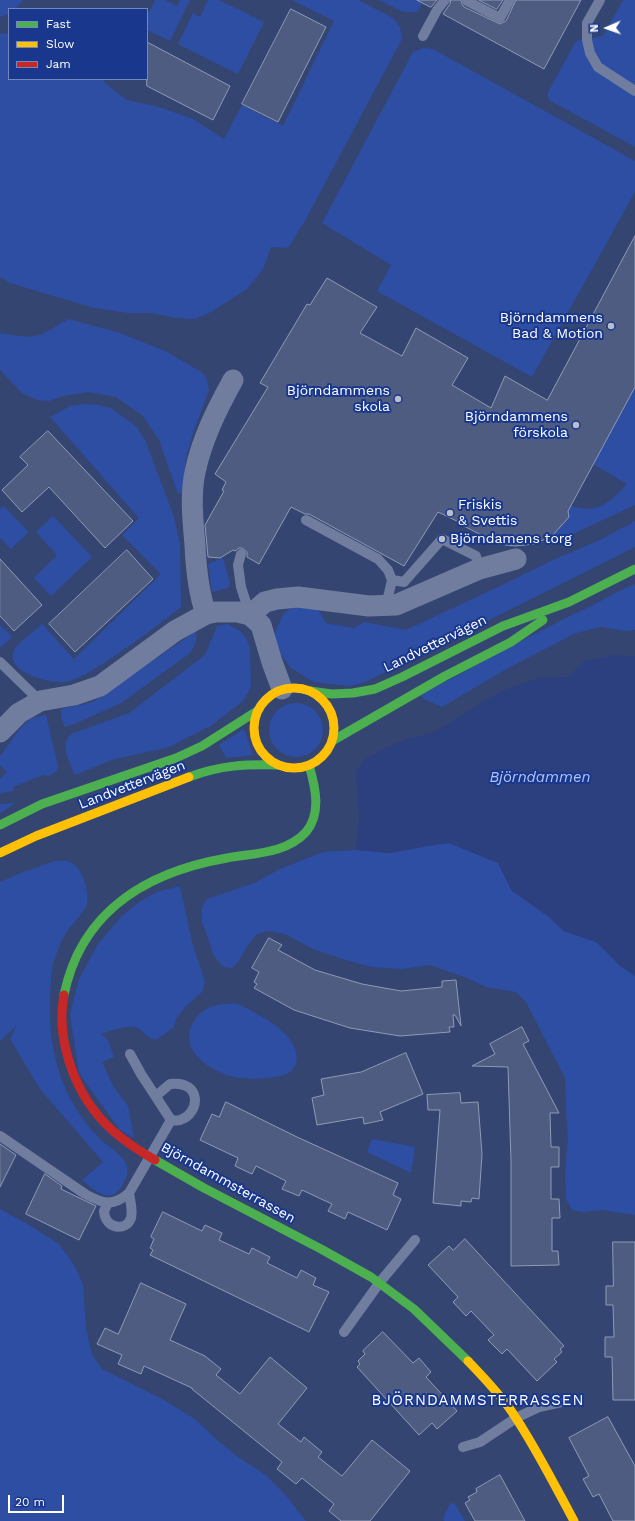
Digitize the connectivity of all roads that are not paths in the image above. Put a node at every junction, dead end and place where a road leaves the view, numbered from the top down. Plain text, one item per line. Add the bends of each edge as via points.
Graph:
1 (445, 0) edge
2 (467, 0) edge
3 (510, 0) edge
4 (600, 0) edge
5 (423, 36) dead end
6 (635, 91) edge
7 (233, 380) dead end
8 (306, 520) dead end
9 (241, 554) dead end
10 (516, 559) dead end
11 (479, 569) junction
12 (635, 569) edge
13 (392, 580) junction
14 (569, 602) junction
15 (386, 606) junction
16 (206, 614) junction
17 (250, 615) junction
18 (1, 666) edge
19 (282, 689) junction
20 (310, 691) junction
21 (40, 701) junction
22 (257, 711) junction
23 (0, 732) edge
24 (332, 741) junction
25 (278, 765) junction
26 (309, 765) junction
27 (0, 825) edge
28 (0, 853) edge
29 (130, 1054) dead end
30 (156, 1096) junction
31 (171, 1120) junction
32 (0, 1136) edge
33 (150, 1156) junction
34 (129, 1193) junction
35 (108, 1203) junction
36 (415, 1240) dead end
37 (380, 1282) junction
38 (344, 1332) dead end
39 (566, 1401) dead end
40 (516, 1418) junction
41 (463, 1447) dead end
42 (574, 1521) edge

1 - 5 lane
2 - 3 lane via 500,18
4 - 6 lane via 587,23 590,54 598,67
7 - 16 street via 206,434 192,495 196,566
8 - 13 lane via 378,559 388,570
9 - 17 lane via 238,565 241,587
10 - 11 street
11 - 13 lane via 476,556 442,539 404,582
11 - 15 street via 396,605
12 - 14 street, Landvettervägen
13 - 15 lane
14 - 20 street, Landvettervägen via 503,626 376,689 339,694
14 - 24 street, Landvettervägen via 511,642 445,676
15 - 17 street via 298,597 277,598 265,602
16 - 17 street via 224,611
16 - 21 street via 176,631 100,686 74,695
17 - 19 street via 261,625
18 - 21 lane
19 - 20 street via 297,688
19 - 22 street via 267,697
20 - 24 street via 325,702 331,712 334,723
21 - 23 street via 19,714
22 - 25 street via 254,724 256,743 268,758
22 - 27 street, Landvettervägen via 183,755 42,804
24 - 26 street via 322,757
25 - 26 street via 294,768
25 - 28 street, Landvettervägen via 230,766 201,774 36,836
26 - 33 street, Björndammsterrassen via 317,805 314,820 300,839 275,850 199,864 158,877 135,889 100,920 87,937 72,966 64,991 63,1013 64,1033 77,1081 96,1113 116,1134
29 - 30 lane
30 - 31 lane
30 - 31 lane via 170,1084 187,1085 191,1089 195,1104 188,1116 179,1121
31 - 33 lane
32 - 35 lane via 86,1194
33 - 34 lane
33 - 37 street, Björndammsterrassen via 189,1180
34 - 35 lane via 117,1202
34 - 35 lane via 131,1217 123,1226 114,1226 106,1221 104,1211
36 - 37 lane
37 - 38 lane
37 - 40 street, Björndammsterrassen via 438,1330 490,1385
39 - 40 lane via 539,1407
40 - 41 lane via 480,1442
40 - 42 street, Björndammsterrassen

